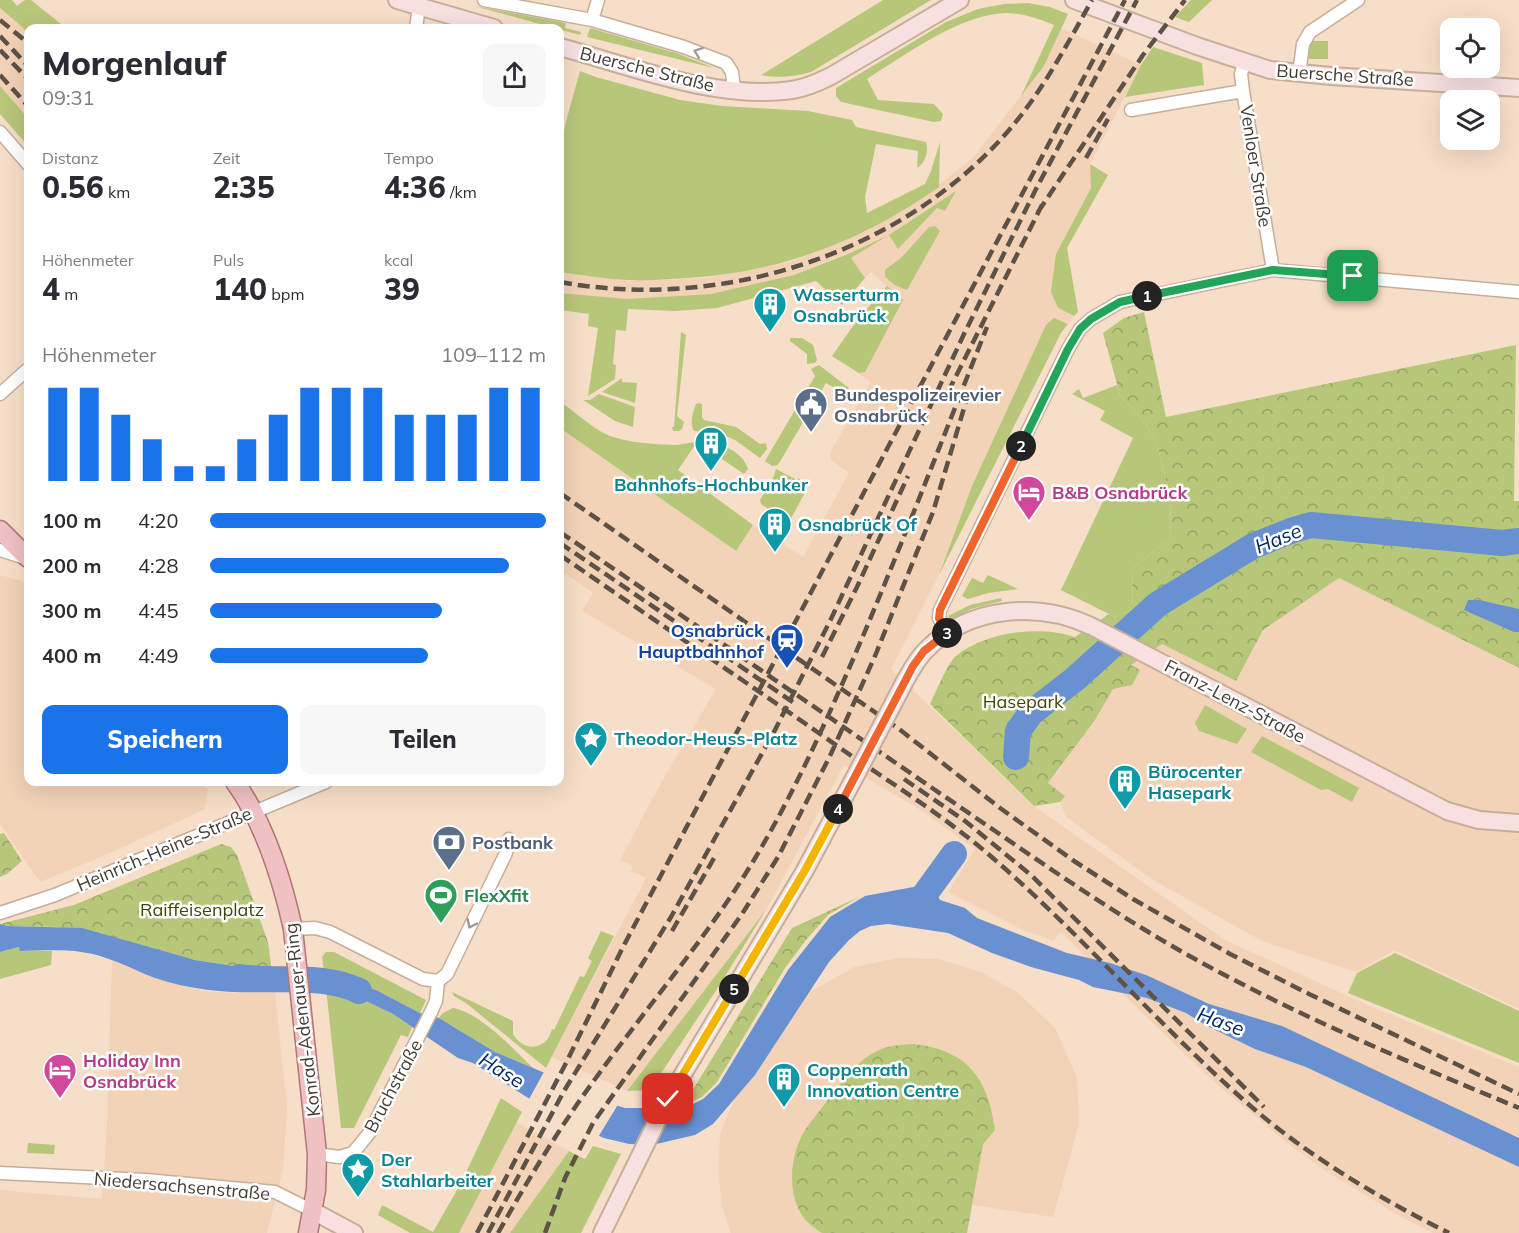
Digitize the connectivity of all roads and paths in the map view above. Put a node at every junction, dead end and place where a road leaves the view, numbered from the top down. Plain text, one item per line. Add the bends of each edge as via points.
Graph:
1 (397, 0) edge
2 (484, 0) edge
3 (598, 0) edge
4 (960, 0) edge
5 (1074, 0) edge
6 (1358, 0) edge
7 (419, 7) junction
8 (592, 20) junction
9 (417, 24) edge
10 (480, 24) edge
11 (564, 48) edge
12 (1244, 63) junction
13 (1299, 74) junction
14 (1519, 88) edge
15 (734, 90) junction
16 (1244, 91) junction
17 (1131, 110) dead end
18 (0, 132) edge
19 (24, 159) edge
20 (1273, 270) junction
21 (1519, 292) edge
22 (24, 373) edge
23 (0, 394) edge
24 (0, 530) edge
25 (0, 550) edge
26 (24, 554) edge
27 (24, 557) edge
28 (947, 633) junction
29 (238, 786) edge
30 (316, 786) edge
31 (254, 812) junction
32 (1519, 823) edge
33 (509, 839) dead end
34 (0, 913) edge
35 (293, 929) junction
36 (442, 978) junction
37 (317, 1154) junction
38 (0, 1173) edge
39 (313, 1211) junction
40 (308, 1233) edge
41 (354, 1233) edge
42 (602, 1233) edge

1 - 7 street
2 - 8 street, Buersche Straße
3 - 8 street
4 - 15 street, Buersche Straße via 813,85 764,92
5 - 12 street, Buersche Straße
6 - 13 street via 1310,32 1303,44
7 - 9 street
7 - 10 street
15 -> 8 street, Buersche Straße via 732,72 726,63
11 - 15 street, Buersche Straße via 674,80
12 - 13 street, Buersche Straße
12 - 16 street, Venloer Straße
13 - 14 street, Buersche Straße
16 - 17 street
16 - 20 street, Venloer Straße
18 - 19 street
20 - 21 street
20 - 28 street via 1120,302 1080,329 940,610 939,618
22 - 23 street
24 - 26 main road
25 - 27 street
28 - 32 street, Franz-Lenz-Straße via 987,616 1030,609 1072,617 1447,811 1479,820
28 - 42 street, Franz-Lenz-Straße, bridge via 924,651 905,681 804,872 668,1099
29 - 31 main road, Konrad-Adenauer-Ring
30 - 31 street, Heinrich-Heine-Straße
31 - 34 street, Heinrich-Heine-Straße via 55,895
31 - 35 main road, Konrad-Adenauer-Ring
33 -> 36 street, Bruchstraße via 506,853
35 - 36 street via 330,932 423,979
35 - 37 main road, Konrad-Adenauer-Ring
36 - 37 street, Bruchstraße via 432,1010 370,1132 353,1153 339,1157
37 - 39 main road, Konrad-Adenauer-Ring
38 - 39 street, Niedersachsenstraße via 146,1180 275,1192
39 - 40 main road, Konrad-Adenauer-Ring
39 - 41 street, Niedersachsenstraße

